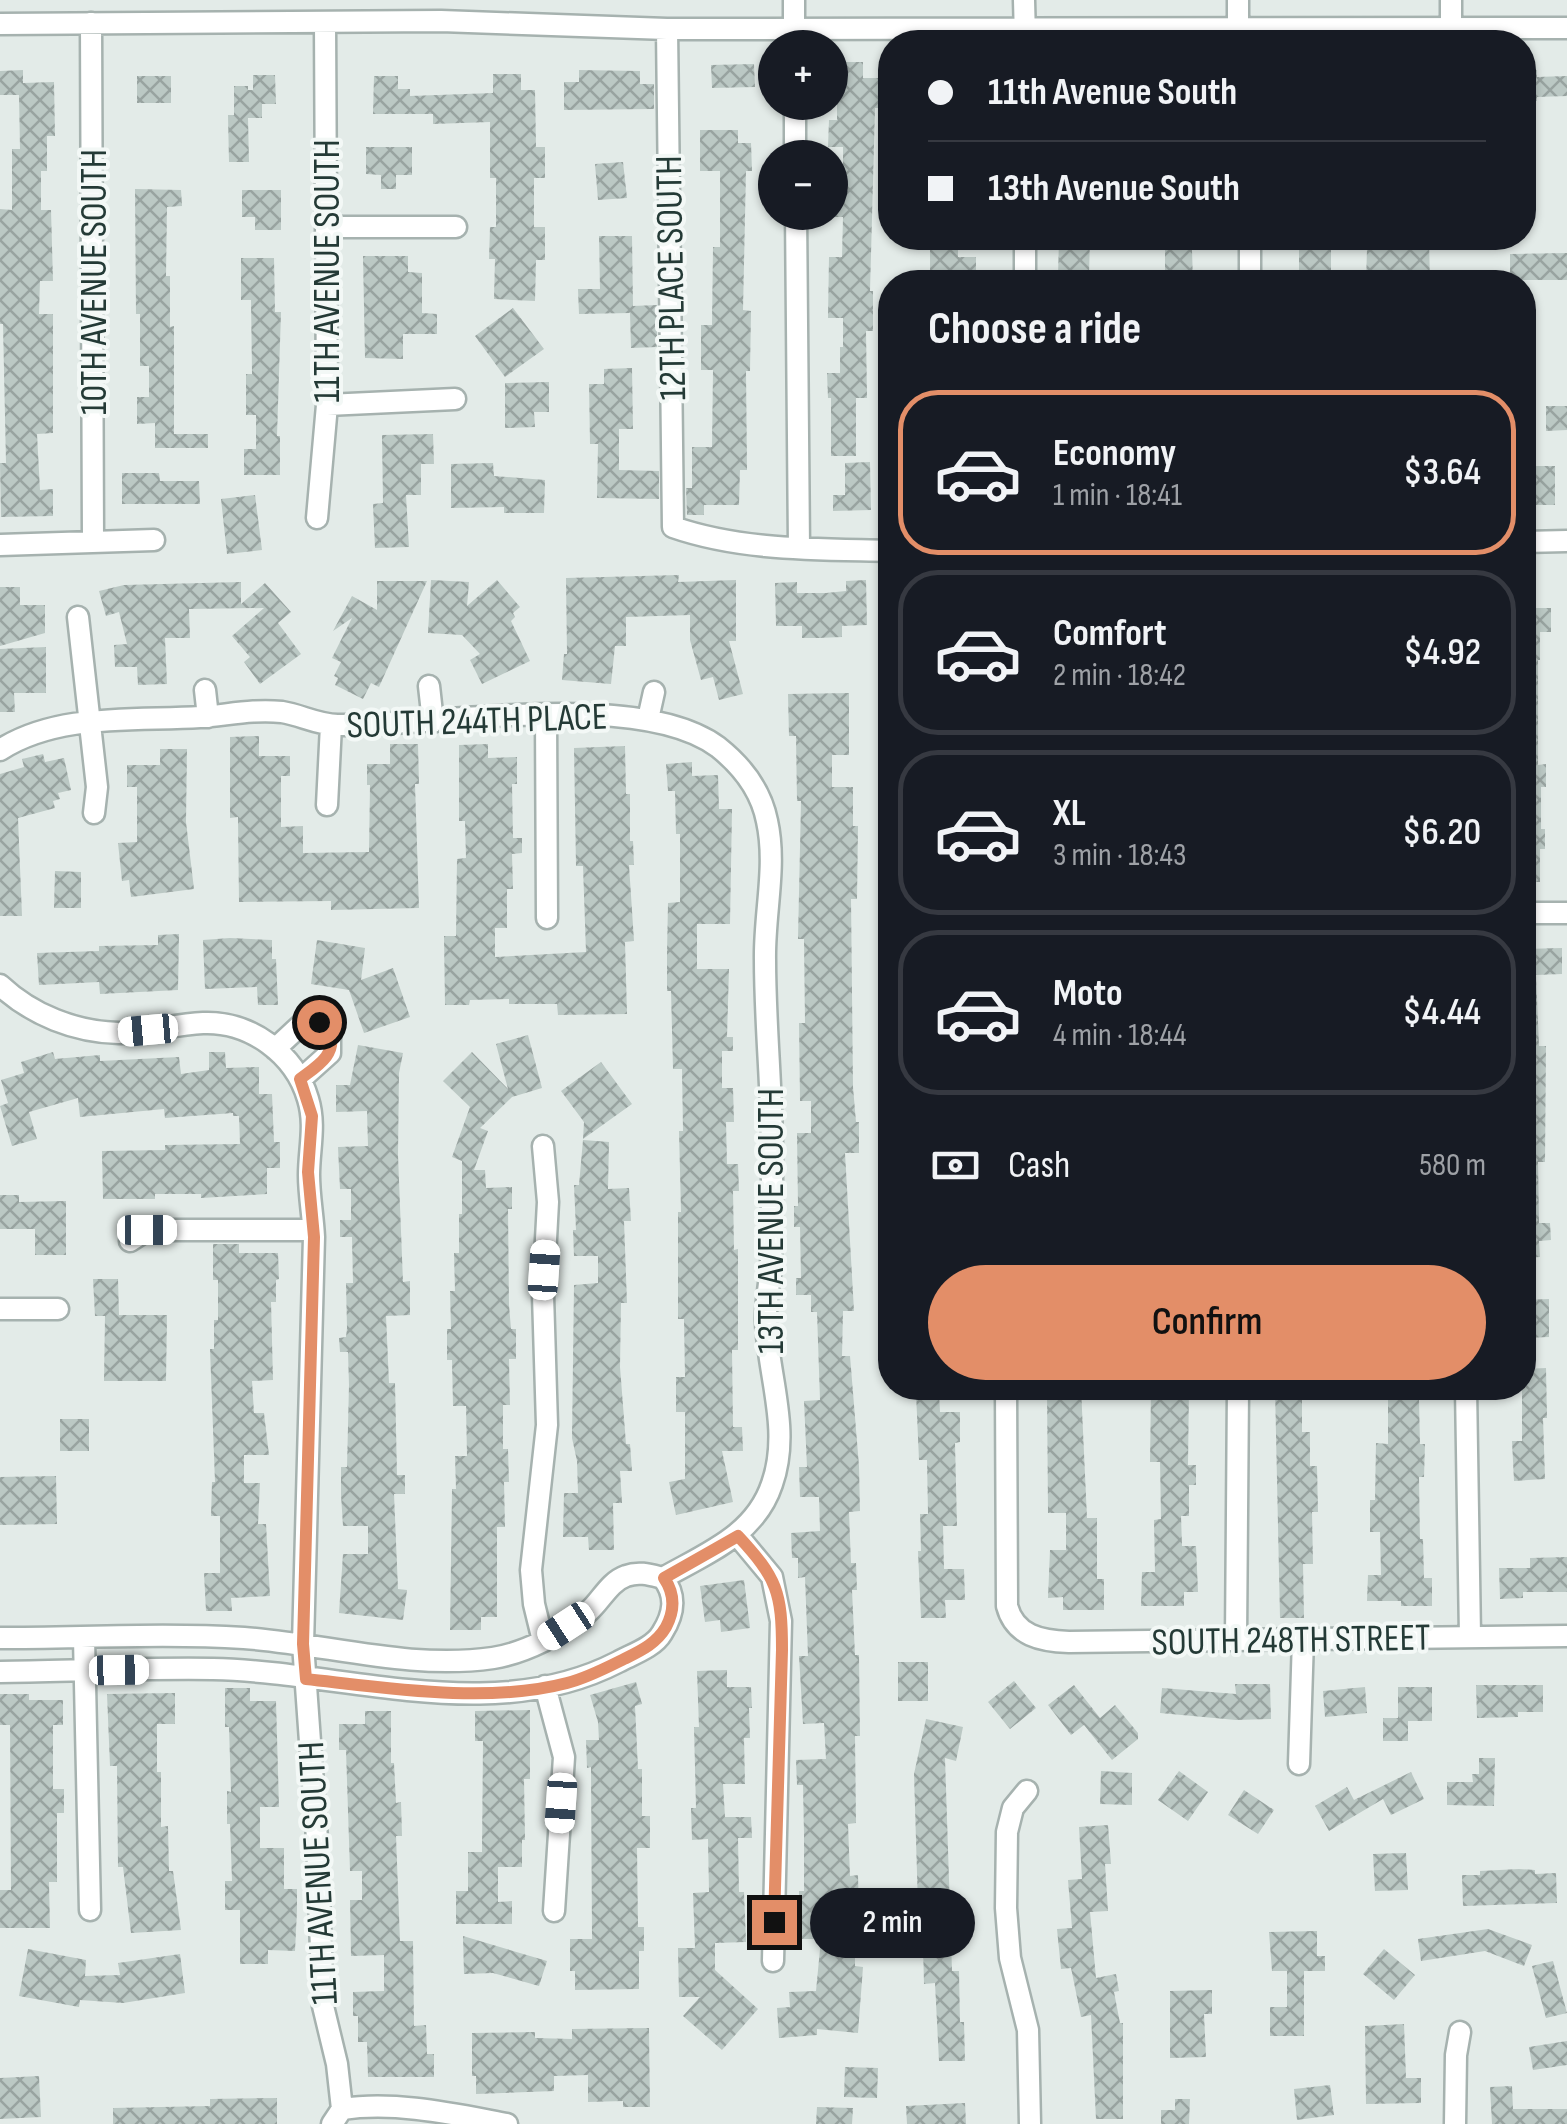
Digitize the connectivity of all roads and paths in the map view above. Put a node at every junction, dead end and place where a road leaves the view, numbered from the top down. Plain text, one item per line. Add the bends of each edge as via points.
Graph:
1 (262, 0) edge
2 (552, 0) edge
3 (794, 0) edge
4 (1024, 0) edge
5 (1238, 0) edge
6 (1451, 0) edge
7 (441, 11) edge
8 (91, 23) junction
9 (262, 23) junction
10 (325, 23) junction
11 (552, 23) junction
12 (0, 24) edge
13 (1451, 28) junction
14 (1567, 28) edge
15 (666, 29) junction
16 (794, 30) edge
17 (1025, 30) edge
18 (1245, 30) edge
19 (1369, 30) edge
20 (758, 35) edge
21 (878, 37) edge
22 (848, 38) edge
23 (327, 228) junction
24 (456, 228) dead end
25 (796, 230) edge
26 (455, 399) dead end
27 (327, 404) junction
28 (317, 518) dead end
29 (92, 540) junction
30 (154, 540) dead end
31 (1567, 541) edge
32 (1536, 542) edge
33 (0, 545) edge
34 (798, 548) junction
35 (878, 551) edge
36 (78, 617) dead end
37 (430, 686) dead end
38 (205, 690) dead end
39 (654, 692) dead end
40 (546, 716) junction
41 (208, 717) junction
42 (648, 720) junction
43 (433, 722) junction
44 (88, 724) junction
45 (331, 725) junction
46 (0, 750) edge
47 (328, 805) dead end
48 (94, 813) dead end
49 (766, 815) joint
50 (1536, 913) edge
51 (1567, 913) edge
52 (547, 918) dead end
53 (5, 992) edge
54 (276, 1049) junction
55 (296, 1073) junction
56 (542, 1146) dead end
57 (313, 1230) junction
58 (130, 1241) dead end
59 (58, 1309) dead end
60 (0, 1310) edge
61 (1006, 1400) edge
62 (1238, 1400) edge
63 (1466, 1400) edge
64 (738, 1536) junction
65 (664, 1578) junction
66 (1470, 1636) junction
67 (1567, 1636) edge
68 (0, 1638) edge
69 (84, 1638) junction
70 (1236, 1639) junction
71 (1303, 1639) junction
72 (543, 1641) junction
73 (303, 1644) junction
74 (85, 1671) junction
75 (0, 1672) edge
76 (306, 1679) junction
77 (545, 1686) junction
78 (1299, 1764) dead end
79 (1026, 1791) dead end
80 (90, 1910) dead end
81 (554, 1911) dead end
82 (773, 1961) dead end
83 (1460, 2032) dead end
84 (337, 2116) edge
85 (507, 2124) edge
86 (1030, 2124) edge
87 (1454, 2124) edge

1 - 9 street
2 - 11 street
3 - 16 street
4 - 17 street
5 - 18 street
6 - 13 street
7 - 10 street
7 - 11 street
8 - 9 street
8 - 12 street
8 - 29 street, 10TH AVENUE SOUTH
9 - 10 street
10 - 23 street, 11TH AVENUE SOUTH
11 - 15 street
13 - 14 street
13 - 19 street
15 - 20 street
15 - 34 street, 12TH PLACE SOUTH via 673,527 708,539
21 - 22 street
23 - 24 street
23 - 27 street, 11TH AVENUE SOUTH
25 - 34 street
26 - 27 street
27 - 28 street, 11TH AVENUE SOUTH
29 - 30 street
29 - 33 street
31 - 32 street
34 - 35 street
36 - 44 street
37 - 43 street
38 - 41 street
39 - 42 street
40 - 42 street, SOUTH 244TH PLACE
40 - 43 street, SOUTH 244TH PLACE
40 - 52 street
41 - 44 street, SOUTH 244TH PLACE
41 - 45 street, SOUTH 244TH PLACE via 286,712
42 - 49 street, SOUTH 244TH PLACE via 687,730 718,748 751,782
43 - 45 street, SOUTH 244TH PLACE
44 - 46 street, SOUTH 244TH PLACE via 34,733
44 - 48 street
45 - 47 street
49 - 64 street, 13TH AVENUE SOUTH via 772,1160 765,1316 779,1439 762,1509
50 - 51 street
53 - 54 street via 57,1020 95,1031 222,1024
54 - 55 street
54 - 55 street via 304,1022 325,1026 330,1053
55 - 57 street, 11TH AVENUE SOUTH via 312,1116
56 - 72 street via 547,1426 532,1570
57 - 58 street via 147,1230
57 - 73 street, 11TH AVENUE SOUTH
59 - 60 street
61 - 70 street, SOUTH 248TH STREET via 1007,1606 1018,1628 1047,1642
62 - 70 street
63 - 66 street
64 - 65 street
64 - 82 street via 772,1576 781,1621
65 - 72 street via 623,1576 589,1612
65 - 77 street via 673,1590 672,1616 660,1638 605,1669
66 - 67 street, SOUTH 248TH STREET
66 - 71 street, SOUTH 248TH STREET
68 - 69 street
69 - 73 street
69 - 74 street
70 - 71 street, SOUTH 248TH STREET
71 - 78 street
72 - 73 street via 497,1658 442,1662
73 - 76 street, 11TH AVENUE SOUTH
74 - 75 street
74 - 76 street via 228,1670
74 - 80 street
76 - 77 street via 415,1691
76 - 84 street, 11TH AVENUE SOUTH via 323,2006 337,2064
77 - 81 street via 564,1757
79 - 86 street via 1008,1832 1006,1908 1028,2030
83 - 87 street
84 - 85 street via 362,2105

